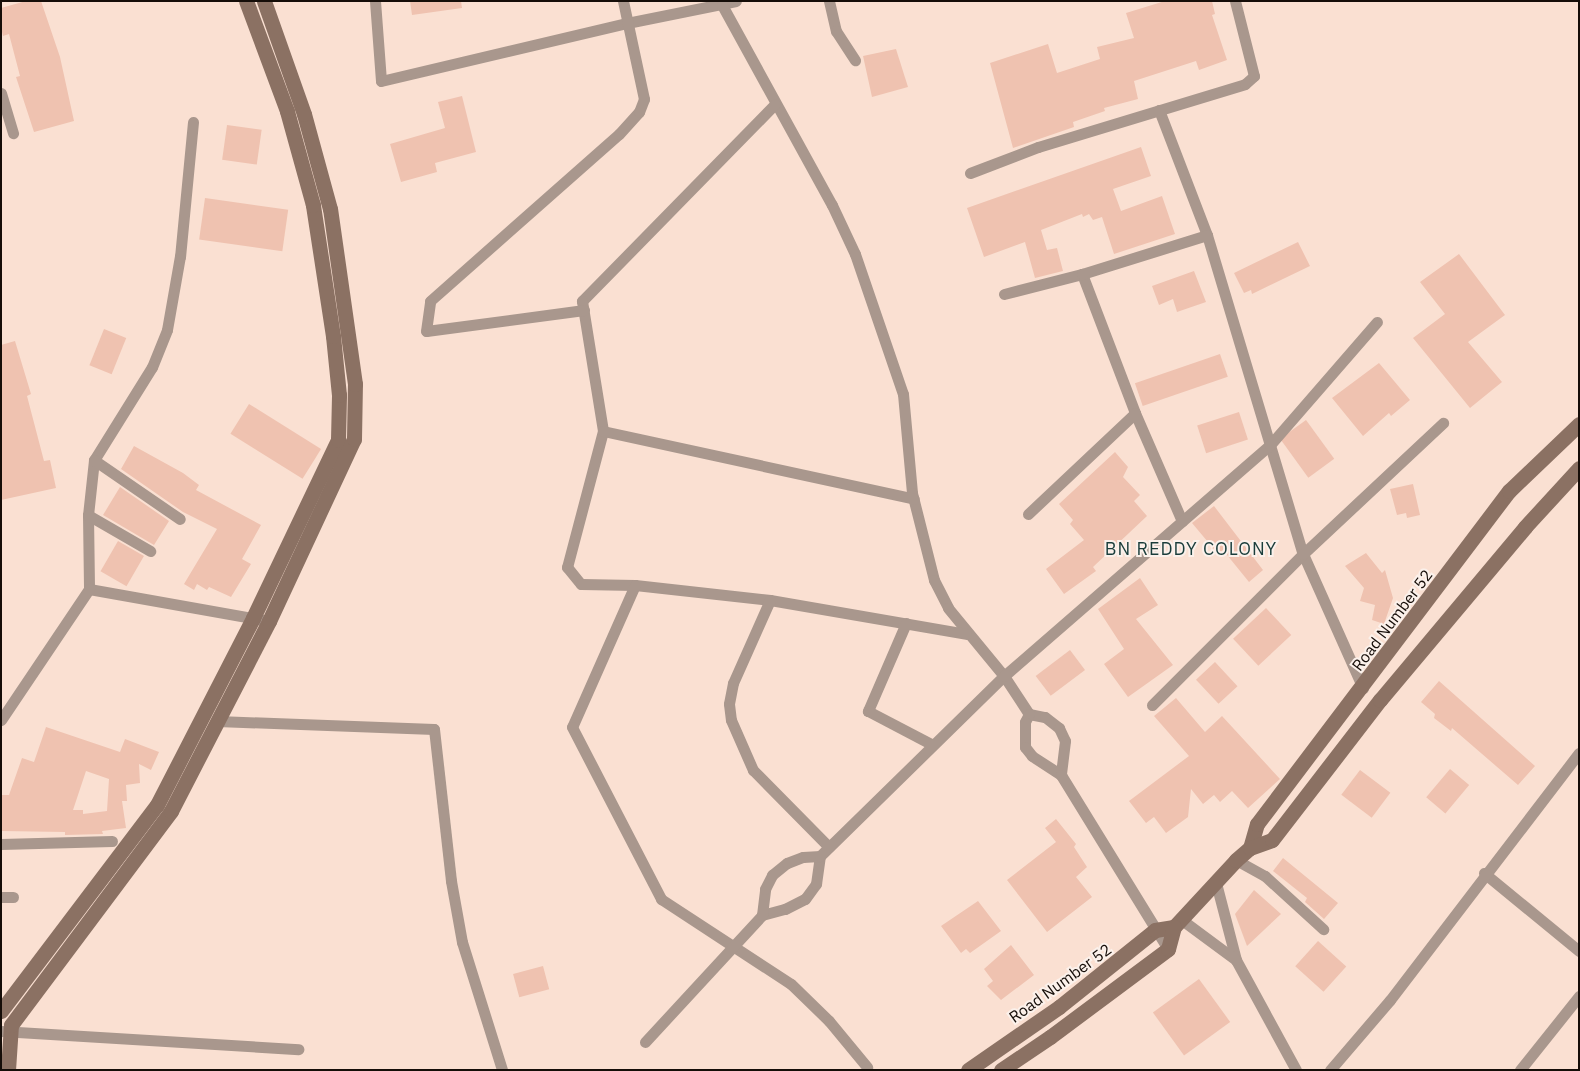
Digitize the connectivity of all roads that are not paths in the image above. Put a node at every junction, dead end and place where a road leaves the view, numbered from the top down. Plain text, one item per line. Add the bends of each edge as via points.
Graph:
1 (246, 1) edge
2 (264, 1) edge
3 (375, 1) edge
4 (623, 1) edge
5 (736, 1) edge
6 (829, 1) edge
7 (1235, 1) edge
8 (722, 4) junction
9 (627, 23) junction
10 (855, 60) dead end
11 (1, 93) edge
12 (775, 104) junction
13 (1159, 110) junction
14 (193, 122) dead end
15 (13, 133) dead end
16 (970, 173) dead end
17 (1207, 235) junction
18 (1082, 274) junction
19 (1004, 294) dead end
20 (584, 310) junction
21 (1377, 322) dead end
22 (1135, 413) junction
23 (1443, 423) dead end
24 (1579, 424) edge
25 (603, 431) junction
26 (1270, 445) junction
27 (94, 460) junction
28 (1579, 468) edge
29 (914, 499) junction
30 (88, 514) junction
31 (1028, 514) dead end
32 (180, 519) dead end
33 (1182, 521) junction
34 (150, 551) dead end
35 (1304, 554) junction
36 (635, 585) junction
37 (89, 589) junction
38 (770, 600) junction
39 (253, 618) junction
40 (268, 621) junction
41 (906, 623) junction
42 (966, 634) junction
43 (1004, 676) junction
44 (1363, 688) junction
45 (1152, 705) dead end
46 (1029, 714) junction
47 (1, 720) edge
48 (217, 721) junction
49 (933, 745) junction
50 (1579, 753) edge
51 (1062, 775) junction
52 (112, 841) dead end
53 (1, 844) edge
54 (829, 847) junction
55 (1250, 848) junction
56 (820, 856) junction
57 (1236, 860) junction
58 (1484, 873) junction
59 (1216, 883) junction
60 (1, 897) edge
61 (13, 897) dead end
62 (762, 915) junction
63 (1178, 923) junction
64 (1323, 929) dead end
65 (1155, 930) junction
66 (733, 946) junction
67 (1168, 949) junction
68 (1579, 951) edge
69 (1236, 960) junction
70 (1579, 996) edge
71 (1, 1011) edge
72 (5, 1032) edge
73 (645, 1042) dead end
74 (298, 1049) dead end
75 (867, 1067) dead end
76 (1521, 1069) edge
77 (8, 1070) edge
78 (502, 1070) edge
79 (968, 1070) edge
80 (1001, 1070) edge
81 (1296, 1070) edge
82 (1330, 1070) edge

1 - 39 street via 287,111 313,205 333,336 340,426 334,451
2 - 40 street via 304,114 330,209 356,407 352,450
3 - 9 street via 381,81
4 - 9 street
5 - 8 street
6 - 10 street via 836,31
7 - 13 street via 1254,76 1245,84
8 - 9 street
8 - 12 street
9 - 20 street via 644,99 639,112 619,134 430,301 426,331
11 - 15 street
12 - 20 street via 582,301
12 - 29 street via 855,254 903,394
13 - 16 street via 1038,146
13 - 17 street
14 - 27 street via 180,256 167,330 152,367
17 - 18 street
17 - 26 street
18 - 19 street
18 - 22 street
20 - 25 street
21 - 26 street
22 - 31 street
22 - 33 street
23 - 35 street
24 - 44 street, Road Number 52 via 1509,491
25 - 29 street
25 - 36 street via 567,567 581,584
26 - 33 street
26 - 35 street
27 - 30 street
27 - 32 street
28 - 55 street via 1525,527 1380,700 1272,840
29 - 42 street via 934,580
30 - 34 street
30 - 37 street
33 - 43 street
35 - 44 street
35 - 45 street
36 - 38 street
36 - 66 street via 572,727 660,899
37 - 39 street
37 - 47 street
38 - 41 street
38 - 54 street via 733,682 729,704 731,720 753,770
39 - 40 street
39 - 71 street via 156,805
40 - 48 street
41 - 42 street
41 - 49 street via 868,711
42 - 43 street
43 - 46 street
43 - 49 street
44 - 55 street, Road Number 52 via 1257,824
46 - 51 street via 1025,722 1025,747 1045,766
46 - 51 street via 1045,717 1059,728 1065,741
48 - 72 street via 171,810
48 - 78 street via 434,729 451,881 462,942
49 - 54 street
50 - 58 street
51 - 65 street
52 - 53 street
54 - 56 street
55 - 57 street
56 - 62 street via 816,884 805,899
56 - 62 street via 795,860 772,875 765,889
57 - 59 street
57 - 64 street via 1265,876
58 - 68 street
58 - 82 street via 1390,1000
59 - 63 street
59 - 69 street
60 - 61 street
62 - 66 street
63 - 65 street, Road Number 52
63 - 67 street
63 - 69 street
65 - 67 street
65 - 79 street, Road Number 52 via 1059,1007
66 - 73 street
66 - 75 street via 791,984 829,1021
67 - 80 street via 1066,1026
69 - 81 street
70 - 76 street
72 - 74 street
72 - 77 street

